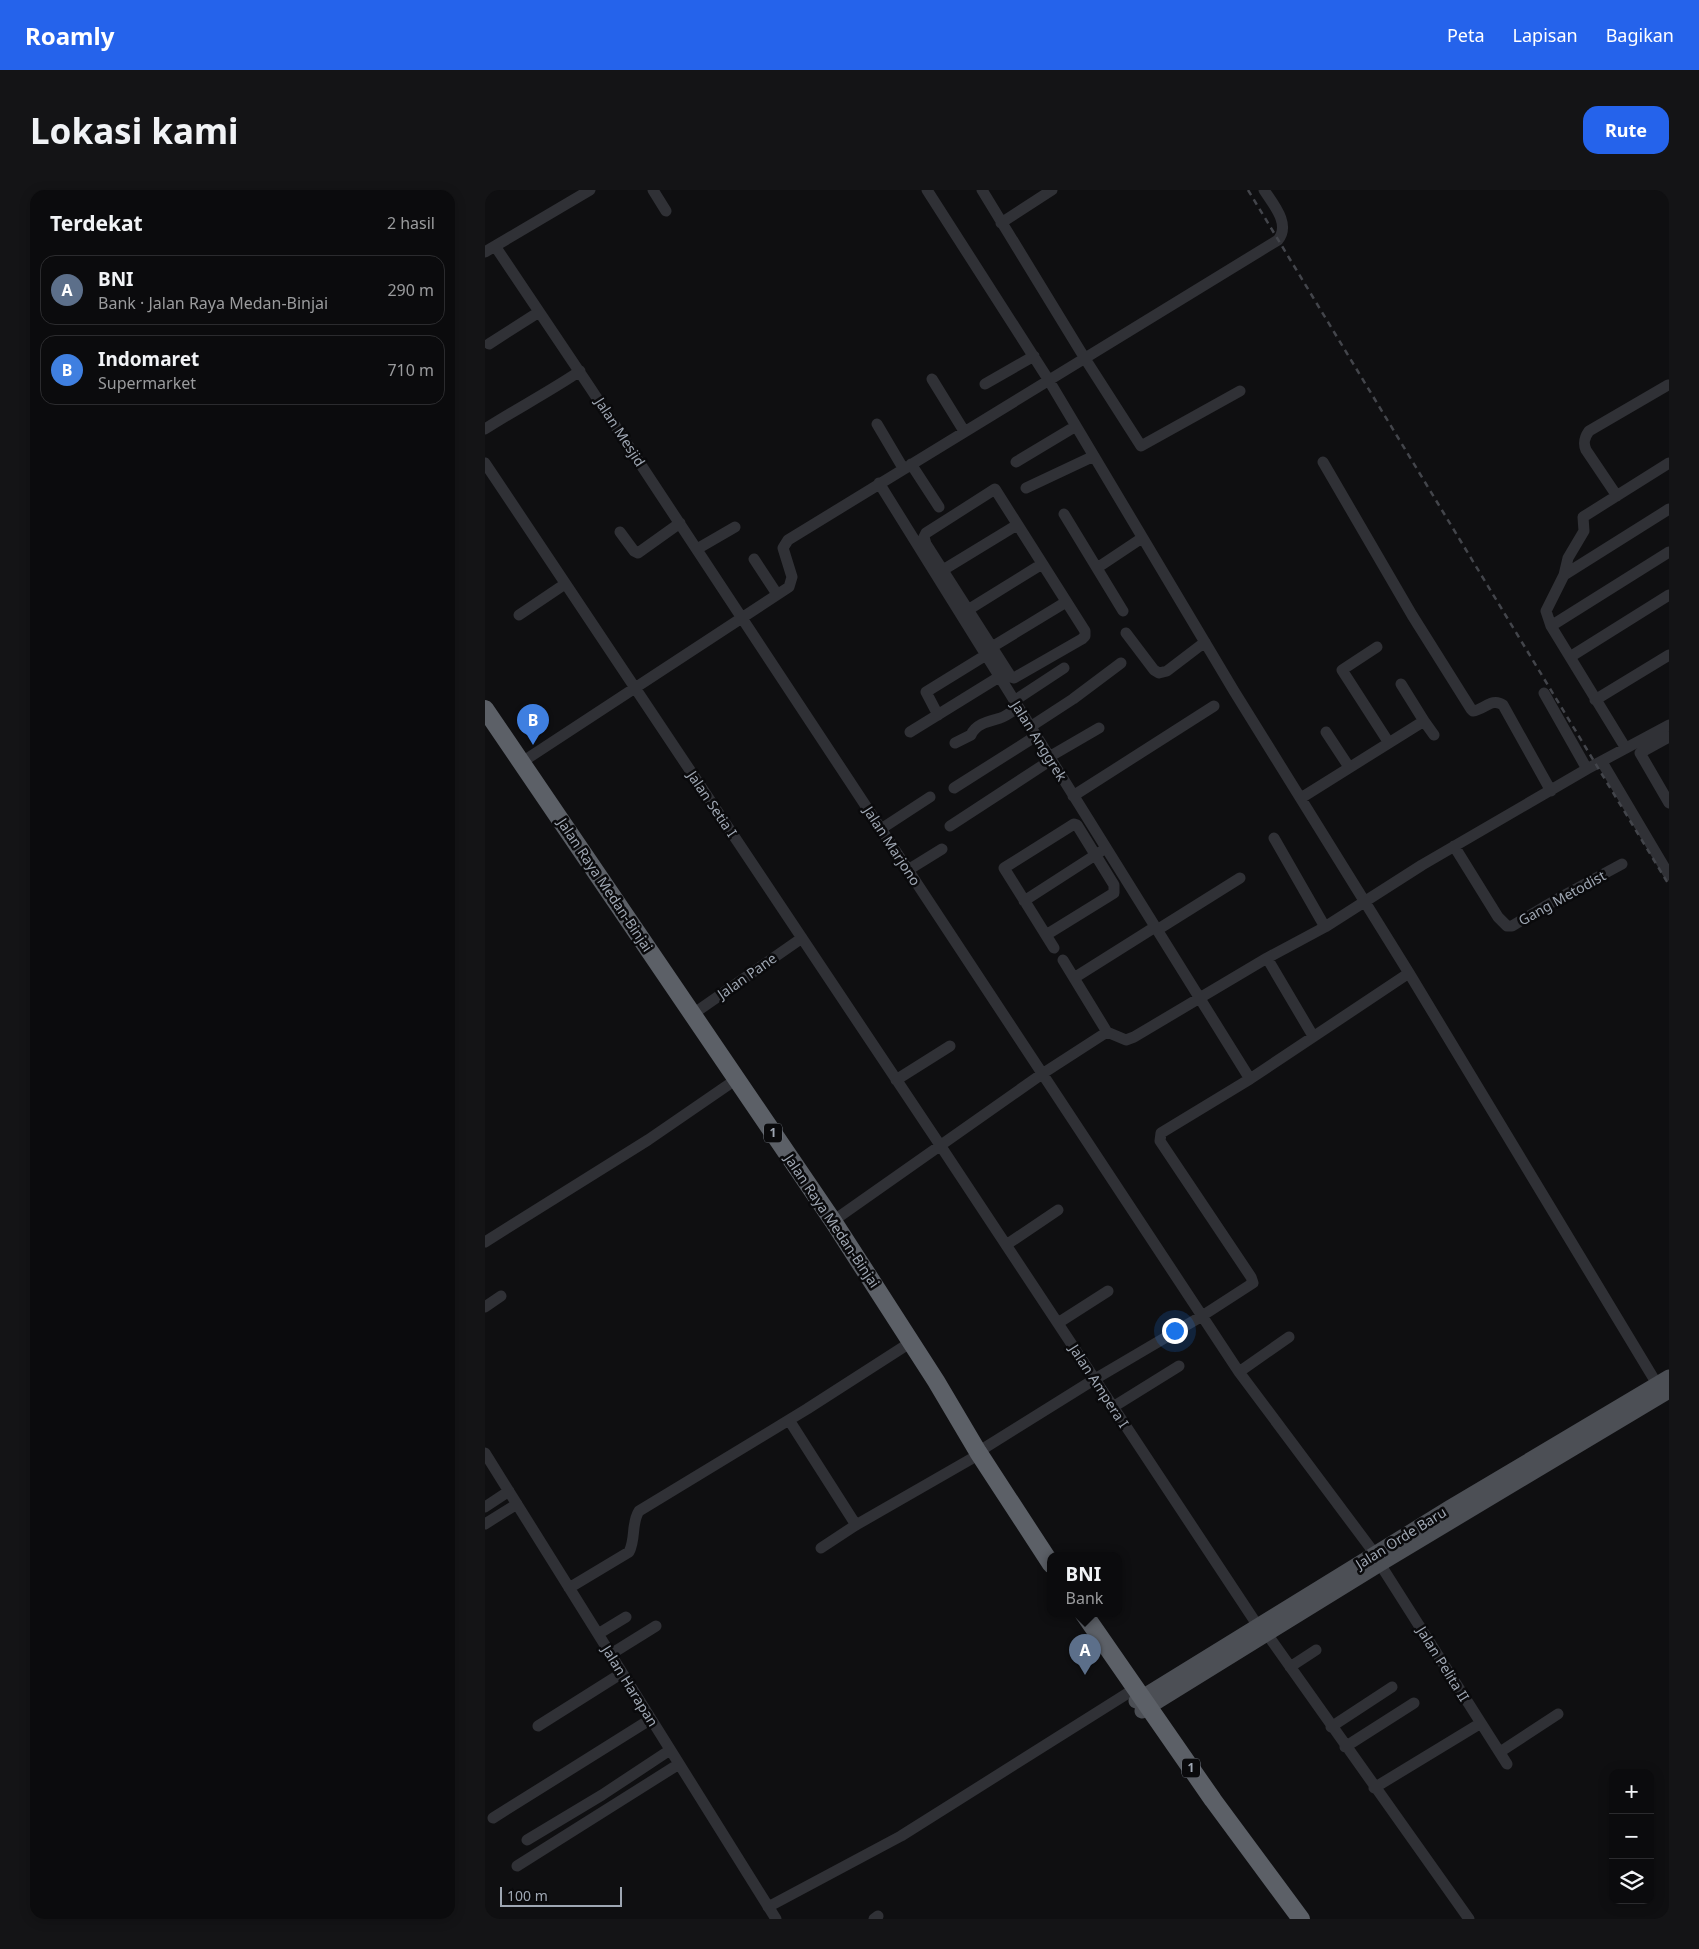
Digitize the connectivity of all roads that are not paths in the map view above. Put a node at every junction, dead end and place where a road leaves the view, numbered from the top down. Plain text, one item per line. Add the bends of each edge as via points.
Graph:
1 (589, 190) edge
2 (653, 190) edge
3 (927, 190) edge
4 (981, 190) edge
5 (1052, 190) edge
6 (1264, 190) edge
7 (666, 211) dead end
8 (1001, 223) junction
9 (490, 249) edge
10 (539, 312) junction
11 (489, 344) dead end
12 (1033, 356) junction
13 (1084, 357) junction
14 (580, 371) junction
15 (1048, 379) junction
16 (932, 380) dead end
17 (985, 384) dead end
18 (1668, 385) edge
19 (1240, 391) dead end
20 (877, 424) dead end
21 (1076, 426) junction
22 (485, 429) edge
23 (964, 431) junction
24 (1093, 456) junction
25 (1016, 462) dead end
26 (1323, 462) dead end
27 (485, 463) edge
28 (1669, 463) edge
29 (907, 466) junction
30 (879, 483) junction
31 (1026, 488) dead end
32 (1617, 496) junction
33 (939, 508) dead end
34 (1669, 509) edge
35 (1064, 514) dead end
36 (680, 523) junction
37 (1017, 524) junction
38 (735, 527) dead end
39 (620, 532) dead end
40 (1142, 538) junction
41 (697, 550) junction
42 (1669, 552) edge
43 (755, 559) dead end
44 (1042, 564) junction
45 (1097, 568) junction
46 (943, 570) junction
47 (1564, 575) junction
48 (565, 584) junction
49 (777, 594) junction
50 (1669, 595) edge
51 (1066, 602) junction
52 (1123, 610) dead end
53 (964, 612) junction
54 (519, 615) dead end
55 (742, 619) junction
56 (1551, 626) junction
57 (1126, 633) dead end
58 (1205, 642) junction
59 (1377, 647) dead end
60 (989, 651) junction
61 (1669, 655) edge
62 (1570, 657) junction
63 (1121, 663) dead end
64 (1064, 668) dead end
65 (999, 677) junction
66 (1401, 684) dead end
67 (635, 689) junction
68 (1544, 693) dead end
69 (1595, 700) junction
70 (1016, 704) junction
71 (1214, 706) dead end
72 (485, 710) edge
73 (937, 715) junction
74 (1424, 720) junction
75 (1669, 725) edge
76 (485, 726) edge
77 (1099, 728) dead end
78 (1033, 731) junction
79 (910, 732) dead end
80 (1326, 732) dead end
81 (1434, 735) dead end
82 (1669, 737) edge
83 (955, 743) dead end
84 (1389, 743) junction
85 (1625, 747) junction
86 (1050, 759) junction
87 (522, 762) junction
88 (1602, 762) junction
89 (1349, 767) junction
90 (1587, 769) junction
91 (954, 788) dead end
92 (1551, 791) junction
93 (930, 796) dead end
94 (1073, 796) junction
95 (1301, 798) junction
96 (1669, 803) edge
97 (950, 826) dead end
98 (881, 828) junction
99 (1274, 838) dead end
100 (1455, 846) junction
101 (942, 850) dead end
102 (1101, 852) junction
103 (1622, 864) dead end
104 (908, 870) junction
105 (1669, 875) edge
106 (1240, 878) dead end
107 (1024, 901) junction
108 (1364, 902) junction
109 (1325, 927) junction
110 (1156, 929) junction
111 (1046, 935) junction
112 (802, 938) junction
113 (1054, 948) dead end
114 (1267, 958) junction
115 (1063, 960) dead end
116 (1409, 973) junction
117 (1074, 978) junction
118 (1199, 999) junction
119 (693, 1014) junction
120 (1107, 1032) junction
121 (1313, 1036) junction
122 (950, 1046) dead end
123 (1042, 1074) junction
124 (1250, 1079) junction
125 (896, 1080) junction
126 (728, 1085) junction
127 (764, 1128) junction
128 (940, 1145) junction
129 (1058, 1210) dead end
130 (833, 1221) junction
131 (485, 1242) edge
132 (1006, 1245) junction
133 (1109, 1291) dead end
134 (501, 1296) dead end
135 (485, 1307) edge
136 (1202, 1316) junction
137 (1057, 1323) junction
138 (1289, 1337) dead end
139 (905, 1346) junction
140 (1179, 1366) dead end
141 (1239, 1372) junction
142 (1095, 1379) junction
143 (1666, 1389) edge
144 (1113, 1407) junction
145 (789, 1420) junction
146 (485, 1453) edge
147 (975, 1456) junction
148 (509, 1492) junction
149 (517, 1504) junction
150 (485, 1506) edge
151 (485, 1524) edge
152 (856, 1525) junction
153 (821, 1548) dead end
154 (1047, 1558) edge
155 (1378, 1559) junction
156 (1047, 1572) edge
157 (569, 1588) junction
158 (626, 1617) dead end
159 (1078, 1617) edge
160 (1086, 1617) edge
161 (655, 1626) dead end
162 (1262, 1630) junction
163 (598, 1634) junction
164 (1316, 1650) dead end
165 (611, 1654) junction
166 (1290, 1668) junction
167 (622, 1673) junction
168 (1392, 1687) dead end
169 (1139, 1699) junction
170 (1414, 1703) dead end
171 (1558, 1714) dead end
172 (651, 1719) junction
173 (1481, 1723) junction
174 (538, 1726) dead end
175 (1331, 1727) junction
176 (1345, 1747) junction
177 (670, 1750) junction
178 (1500, 1752) junction
179 (679, 1764) junction
180 (1507, 1764) dead end
181 (1374, 1788) junction
182 (493, 1818) dead end
183 (527, 1840) dead end
184 (517, 1866) dead end
185 (758, 1891) junction
186 (786, 1899) junction
187 (768, 1907) junction
188 (776, 1919) edge
189 (1288, 1919) edge
190 (1301, 1919) edge
191 (1469, 1919) edge

1 - 9 street
2 - 7 street
3 - 12 street
4 - 8 street
5 - 8 street
6 - 13 street via 1283,224 1278,240
8 - 13 street
9 - 10 street, Jalan Mesjid
10 - 11 street
10 - 14 street, Jalan Mesjid
12 - 15 street
12 - 17 street
13 - 15 street
13 - 19 street via 1141,446
14 - 22 street
14 - 36 street, Jalan Mesjid
15 - 21 street
15 - 23 street
16 - 23 street
18 - 32 street via 1589,431 1586,436 1584,445
20 - 29 street
21 - 24 street
21 - 25 street
23 - 29 street
24 - 31 street
24 - 40 street
26 - 92 street via 1471,709 1477,711 1494,702 1503,704
27 - 48 street, Jalan Setia I
28 - 32 street
29 - 30 street
29 - 33 street
30 - 49 street via 788,540 783,548 792,582
30 - 53 street, Jalan Anggrek
32 - 47 street via 1583,517 1584,531 1568,558
34 - 47 street
35 - 45 street
36 - 39 street via 637,552
36 - 41 street, Jalan Mesjid
37 - 44 street
37 - 46 street
37 - 46 street via 992,490 926,533 926,544
38 - 41 street
40 - 45 street
40 - 58 street
41 - 55 street, Jalan Mesjid
42 - 56 street
43 - 49 street
44 - 51 street
44 - 53 street
45 - 52 street
46 - 53 street
47 - 56 street via 1546,611
48 - 54 street
48 - 67 street, Jalan Setia I
49 - 55 street
50 - 62 street
51 - 60 street
51 - 60 street via 1085,632 1082,639 1014,678
53 - 60 street, Jalan Anggrek
55 - 67 street
55 - 98 street, Jalan Marjono
56 - 62 street
57 - 58 street via 1159,673 1167,671
58 - 95 street
59 - 84 street via 1342,670
60 - 65 street, Jalan Anggrek
60 - 73 street via 926,692
61 - 69 street
62 - 69 street
63 - 78 street
64 - 70 street
65 - 70 street, Jalan Anggrek
65 - 73 street
66 - 74 street
67 - 87 street
67 - 112 street, Jalan Setia I
68 - 90 street
69 - 85 street
70 - 78 street, Jalan Anggrek
70 - 83 street
71 - 94 street
72 - 87 highway, Jalan Raya Medan-Binjai / 1
73 - 79 street
74 - 81 street
74 - 84 street
75 - 85 street
76 - 126 highway, Jalan Raya Medan-Binjai / 1
77 - 86 street
78 - 86 street, Jalan Anggrek
78 - 91 street
80 - 89 street
82 - 96 street via 1640,753
84 - 89 street
85 - 88 street
86 - 94 street, Jalan Anggrek
86 - 97 street
87 - 119 highway, Jalan Raya Medan-Binjai / 1
88 - 90 street
88 - 105 street
89 - 95 street
90 - 92 street
92 - 100 street
93 - 98 street
94 - 102 street, Jalan Anggrek
95 - 108 street
98 - 104 street, Jalan Marjono
99 - 109 street
100 - 103 street, Gang Metodist via 1498,917 1507,926
100 - 108 street
101 - 104 street
102 - 107 street
102 - 107 street via 1074,824 1006,866 1005,870
102 - 110 street, Jalan Anggrek
102 - 111 street via 1114,885 1114,894
104 - 123 street, Jalan Marjono
106 - 110 street
107 - 111 street
108 - 109 street
108 - 116 street
109 - 114 street
110 - 117 street
110 - 118 street, Jalan Anggrek
111 - 113 street
112 - 119 street, Jalan Pane
112 - 125 street, Jalan Setia I
114 - 118 street
114 - 121 street
115 - 117 street
116 - 121 street
116 - 143 street
117 - 120 street
118 - 120 street via 1127,1040
118 - 124 street, Jalan Anggrek
119 - 127 highway, Jalan Raya Medan-Binjai / 1
120 - 123 street
121 - 124 street
122 - 125 street
123 - 128 street
123 - 136 street, Jalan Marjono
124 - 136 street via 1159,1137 1253,1283
125 - 128 street, Jalan Setia I
126 - 127 highway, Jalan Raya Medan-Binjai / 1
126 - 131 street via 648,1140
127 - 130 highway, Jalan Raya Medan-Binjai / 1
127 - 139 highway, Jalan Raya Medan-Binjai / 1
128 - 130 street
128 - 132 street, Jalan Ampera I
129 - 132 street
130 - 147 highway, Jalan Raya Medan-Binjai / 1 via 936,1381
132 - 137 street, Jalan Ampera I
133 - 137 street
134 - 135 street
136 - 141 street, Jalan Pelita II
136 - 142 street
137 - 142 street, Jalan Ampera I
138 - 141 street
139 - 145 street
139 - 147 highway, Jalan Raya Medan-Binjai / 1
140 - 144 street
141 - 155 street, Jalan Pelita II
142 - 144 street, Jalan Ampera I
142 - 147 street
143 - 155 main road, Jalan Orde Baru
144 - 162 street, Jalan Ampera I
145 - 152 street
145 - 157 street via 639,1510 635,1516 633,1545 629,1552
146 - 148 street, Jalan Harapan
147 - 152 street
147 - 154 highway, Jalan Raya Medan-Binjai / 1
147 - 156 highway, Jalan Raya Medan-Binjai / 1
148 - 149 street, Jalan Harapan
148 - 150 street
149 - 151 street
149 - 157 street, Jalan Harapan
152 - 153 street
155 - 162 main road, Jalan Orde Baru
155 - 173 street, Jalan Pelita II
157 - 163 street, Jalan Harapan
158 - 163 street
159 - 169 highway, 1
160 - 169 highway, 1
161 - 165 street
162 - 166 street, Jalan Ampera I
162 - 169 main road, Jalan Orde Baru
163 - 165 street, Jalan Harapan
164 - 166 street
165 - 167 street, Jalan Harapan
166 - 175 street, Jalan Ampera I
167 - 172 street, Jalan Harapan
167 - 174 street
168 - 175 street
169 - 186 street
169 - 189 highway, 1 via 1234,1845
169 - 190 highway, 1
170 - 176 street
171 - 178 street
172 - 177 street, Jalan Harapan
172 - 182 street
173 - 178 street, Jalan Pelita II
173 - 181 street
175 - 176 street, Jalan Ampera I
176 - 181 street, Jalan Ampera I
177 - 179 street, Jalan Harapan
177 - 183 street
178 - 180 street, Jalan Pelita II
179 - 184 street
179 - 185 street, Jalan Harapan
181 - 191 street, Jalan Ampera I
185 - 186 street
185 - 187 street, Jalan Harapan
186 - 187 street
187 - 188 street, Jalan Harapan

